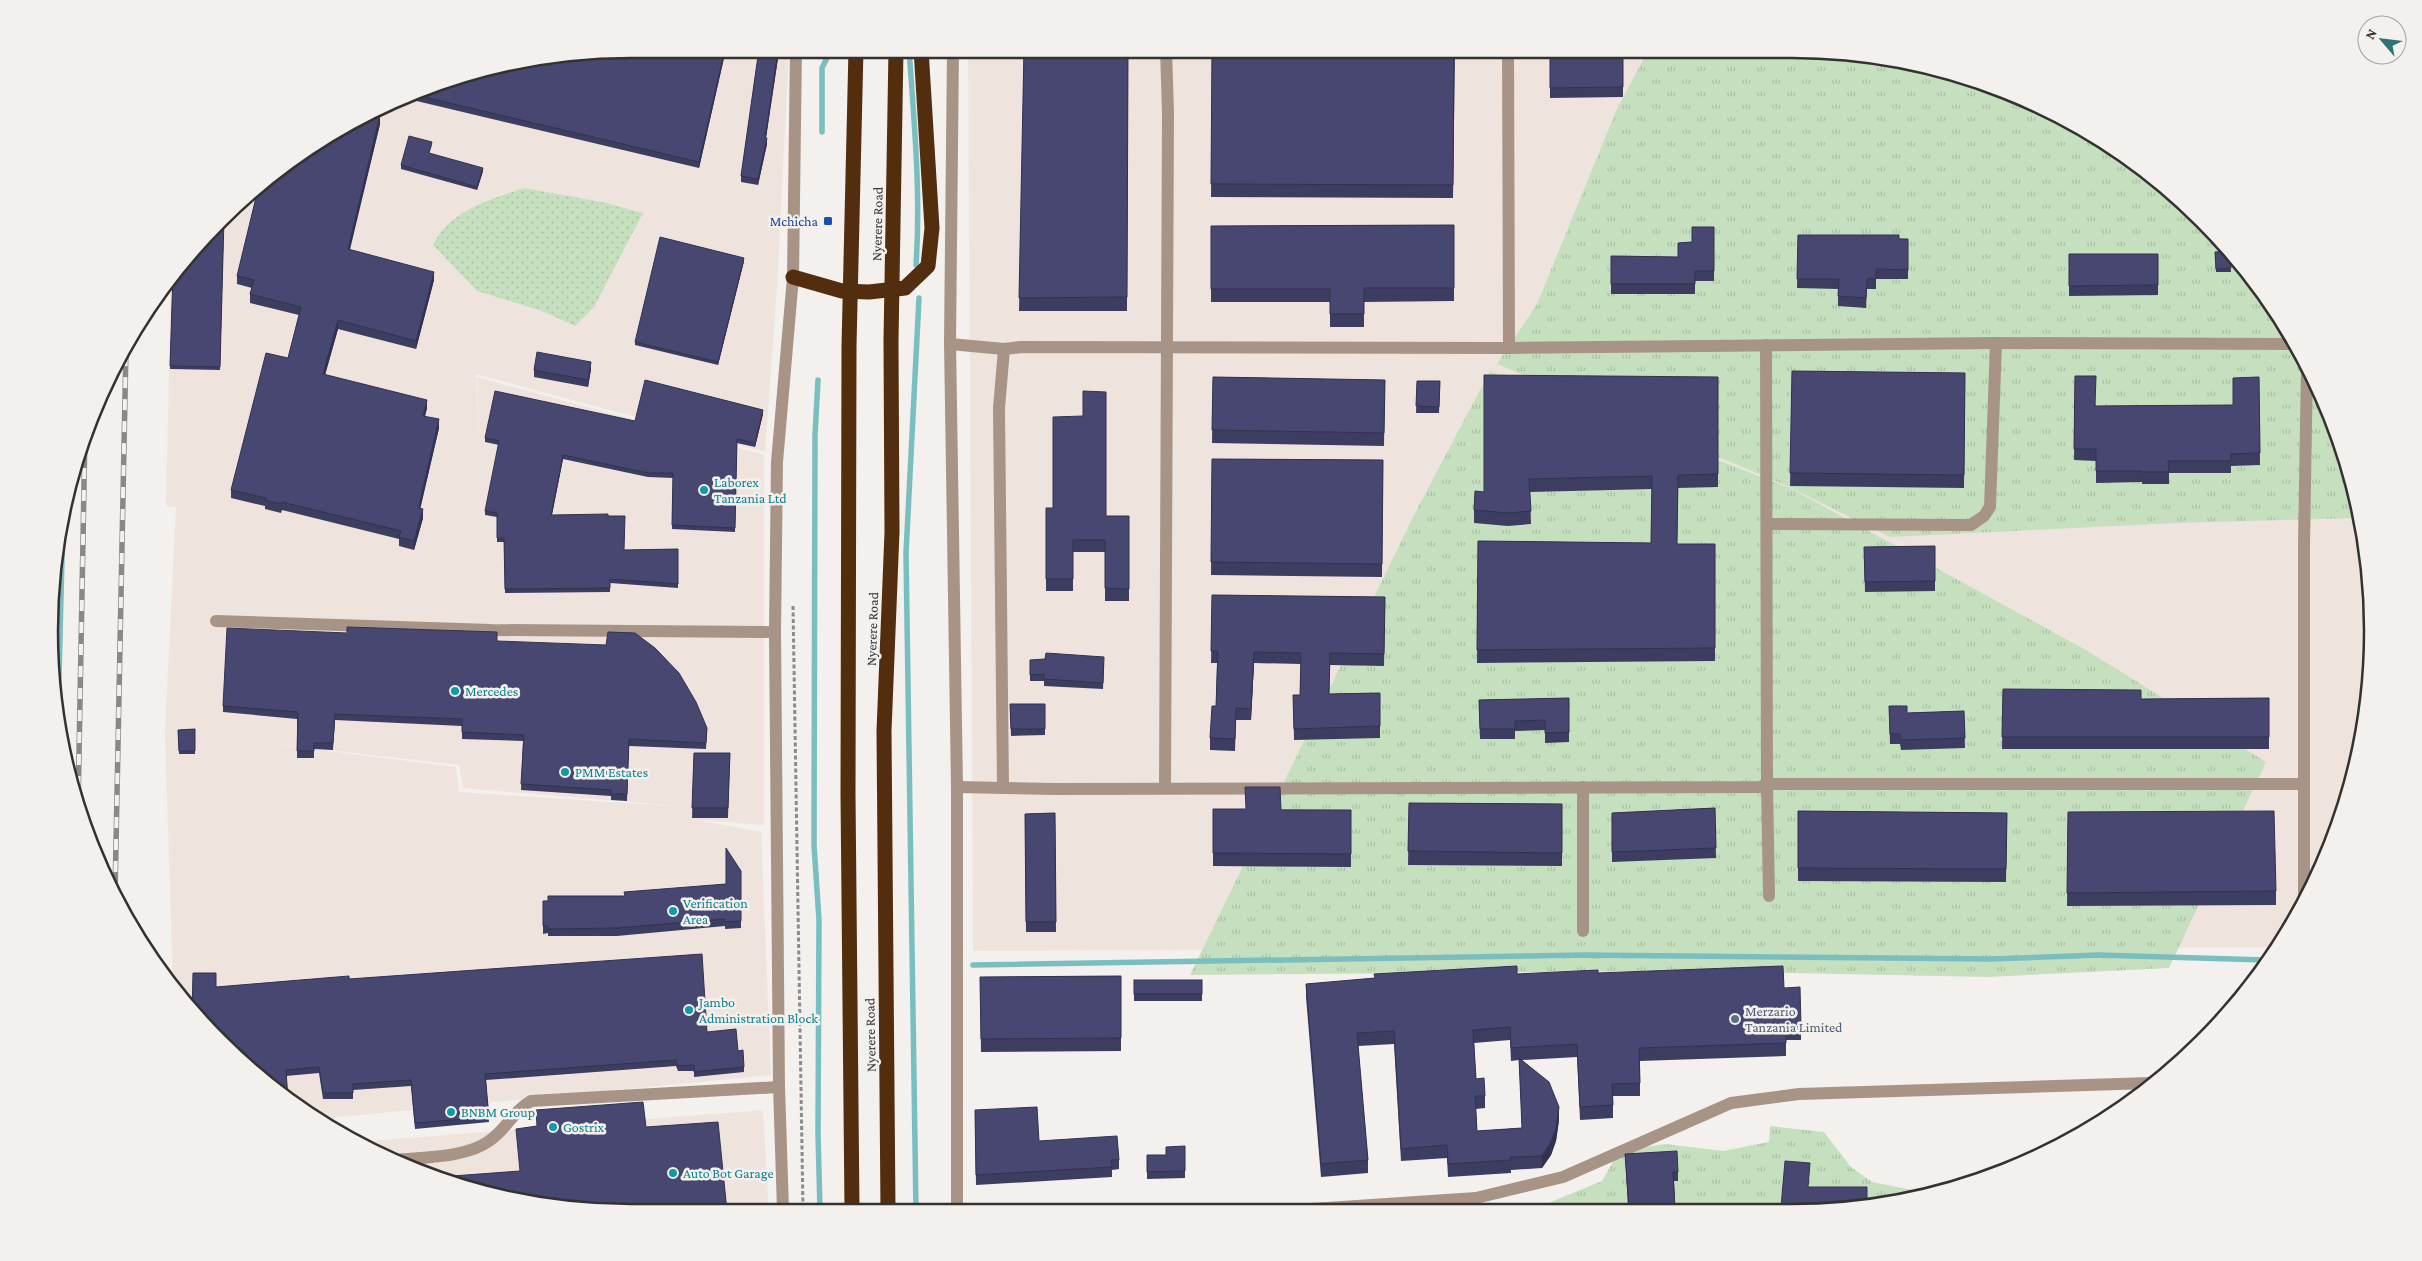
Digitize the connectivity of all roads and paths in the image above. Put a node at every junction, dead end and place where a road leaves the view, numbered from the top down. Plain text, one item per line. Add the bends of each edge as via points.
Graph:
1 (796, 58) edge
2 (856, 58) edge
3 (896, 58) edge
4 (922, 58) edge
5 (953, 58) edge
6 (1166, 58) edge
7 (1508, 58) edge
8 (793, 277) junction
9 (851, 290) junction
10 (892, 290) junction
11 (1996, 343) junction
12 (950, 344) junction
13 (2288, 344) edge
14 (1766, 346) junction
15 (1167, 348) junction
16 (1509, 348) junction
17 (1004, 349) junction
18 (2307, 381) edge
19 (1767, 524) junction
20 (793, 604) dead end
21 (216, 621) dead end
22 (775, 632) junction
23 (1767, 784) junction
24 (2302, 784) junction
25 (957, 787) junction
26 (1583, 787) junction
27 (1003, 788) junction
28 (1165, 788) junction
29 (2304, 886) edge
30 (1769, 896) dead end
31 (1583, 931) dead end
32 (2142, 1083) edge
33 (779, 1087) junction
34 (407, 1158) edge
35 (784, 1204) edge
36 (803, 1204) edge
37 (852, 1204) edge
38 (888, 1204) edge
39 (957, 1204) edge
40 (1387, 1204) edge

1 - 8 street
2 - 9 highway, Nyerere Road
3 - 10 highway, Nyerere Road
4 - 10 highway via 932,228 928,266 905,288
5 - 12 street
6 - 15 street
7 - 16 street
8 - 9 highway via 842,291
8 - 22 street via 778,462
9 - 10 highway
9 - 37 highway, Nyerere Road via 848,794
10 - 38 highway, Nyerere Road via 892,541 884,788
11 - 13 street
11 - 14 street
11 - 19 street via 1990,507 1984,516 1971,525
12 - 17 street
12 - 25 street
14 - 16 street
14 - 19 street
15 - 16 street
15 - 17 street
15 - 28 street
17 - 27 street via 999,408
18 - 24 street
19 - 23 street
20 - 36 path
21 - 22 street via 491,630
22 - 33 street
23 - 24 street
23 - 26 street via 1760,787
23 - 30 street
24 - 29 street
25 - 27 street
25 - 39 street
26 - 28 street
26 - 31 street
27 - 28 street
32 - 40 street via 1799,1094 1731,1102 1563,1177 1476,1198
33 - 34 street via 531,1101 516,1112 490,1141 473,1150
33 - 35 street

